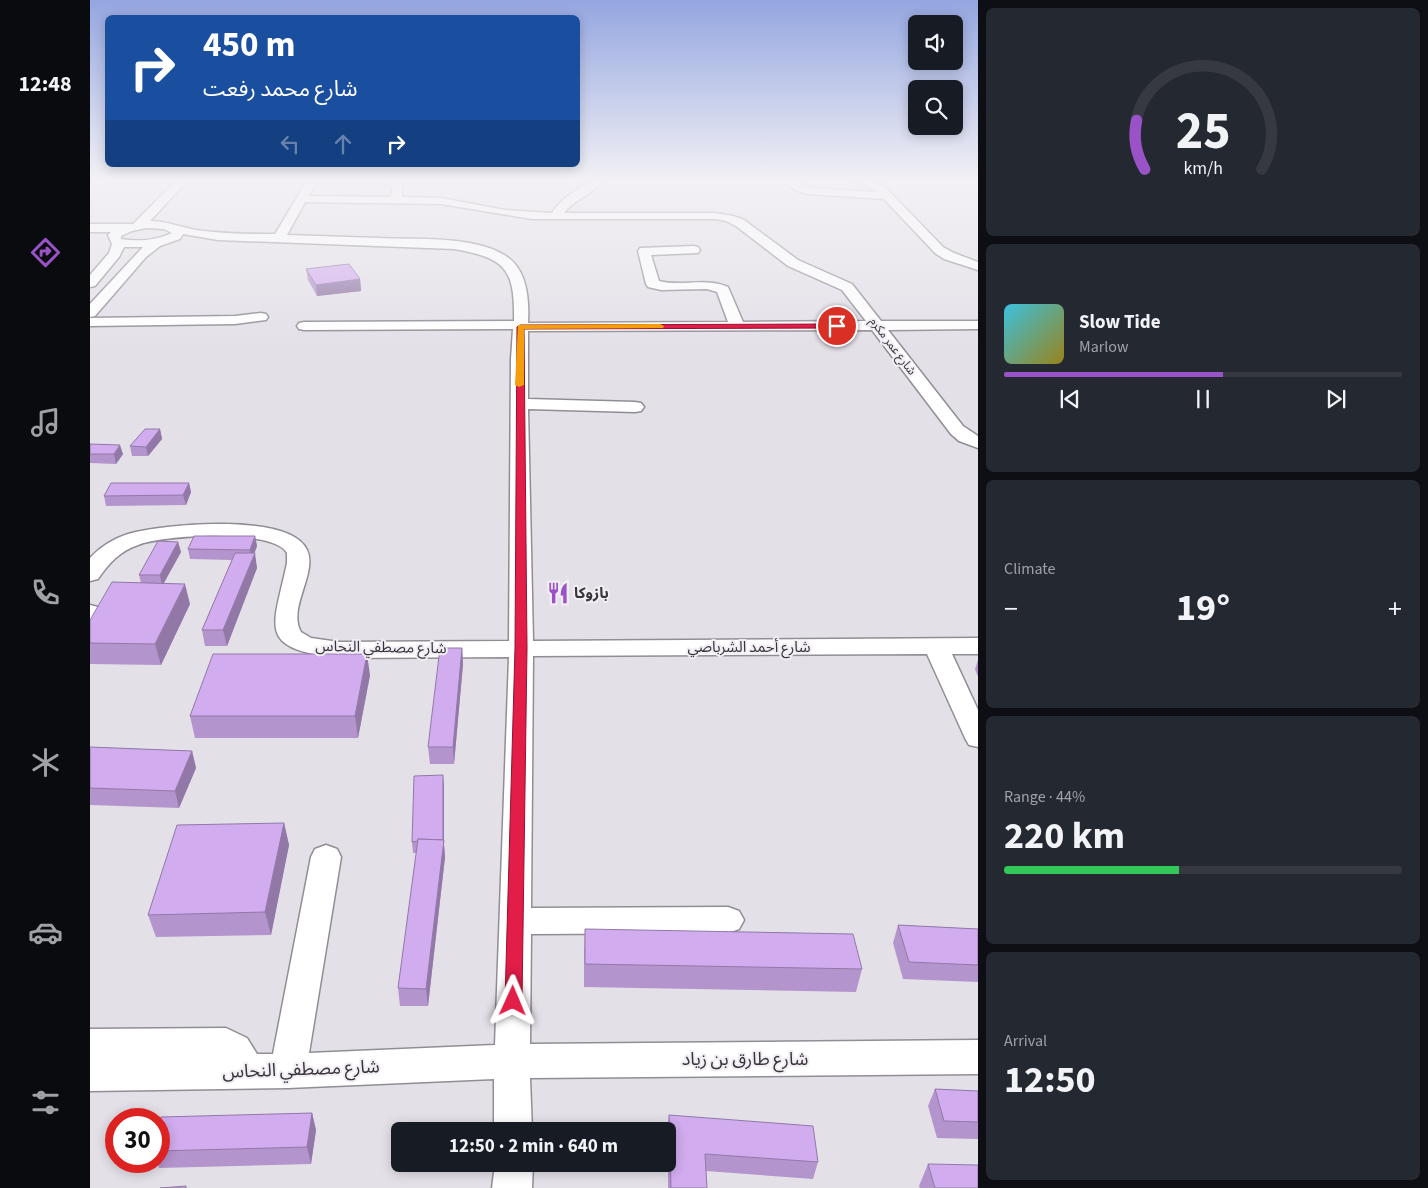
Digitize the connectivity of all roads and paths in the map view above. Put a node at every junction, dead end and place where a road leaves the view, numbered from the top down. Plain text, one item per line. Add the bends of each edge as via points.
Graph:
1 (99, 236) edge
2 (116, 236) edge
3 (175, 236) edge
4 (230, 236) edge
5 (758, 236) edge
6 (926, 236) edge
7 (237, 237) junction
8 (279, 238) joint
9 (116, 241) junction
10 (159, 242) junction
11 (694, 250) dead end
12 (978, 266) edge
13 (90, 283) edge
14 (90, 313) edge
15 (261, 317) dead end
16 (90, 322) edge
17 (304, 326) dead end
18 (520, 326) junction
19 (738, 326) junction
20 (877, 326) junction
21 (978, 326) edge
22 (520, 404) junction
23 (635, 407) dead end
24 (978, 443) edge
25 (90, 574) edge
26 (90, 612) edge
27 (90, 628) edge
28 (936, 646) junction
29 (978, 646) edge
30 (521, 648) junction
31 (978, 738) edge
32 (326, 858) dead end
33 (728, 920) dead end
34 (515, 921) junction
35 (90, 1045) edge
36 (978, 1057) edge
37 (512, 1061) junction
38 (288, 1071) junction
39 (244, 1072) junction
40 (90, 1074) edge
41 (513, 1122) edge

1 - 9 street
2 - 9 street
3 - 10 street
4 - 7 street
5 - 20 street, شارع عمر مكرم via 793,263 847,287
6 - 12 street via 949,256
7 - 8 street
7 - 10 street
8 - 18 street via 419,242 482,250 503,260 514,270 519,284
9 - 10 street via 136,245
9 - 13 street via 115,254
10 - 14 street via 142,254
11 - 19 street via 644,251 653,284 720,288
15 - 16 street
17 - 18 street
18 - 19 street
18 - 22 street
19 - 20 street
20 - 21 street
20 - 24 street, شارع عمر مكرم via 957,430 965,438
22 - 23 street
22 - 30 street
25 - 30 street, شارع مصطفي النحاس via 101,557 137,537 198,531 266,533 288,540 300,558 285,616 292,638 303,645 339,650
26 - 27 street via 93,622
28 - 29 street, شارع أحمد الشرباصي
28 - 30 street, شارع أحمد الشرباصي
28 - 31 street
30 - 34 street
32 - 38 street
33 - 34 street
34 - 37 street
35 - 39 street via 226,1044 241,1055
36 - 37 street, شارع طارق بن زياد
37 - 38 street, شارع مصطفي النحاس
37 - 41 street
38 - 39 street, شارع مصطفي النحاس
39 - 40 street, شارع مصطفي النحاس

